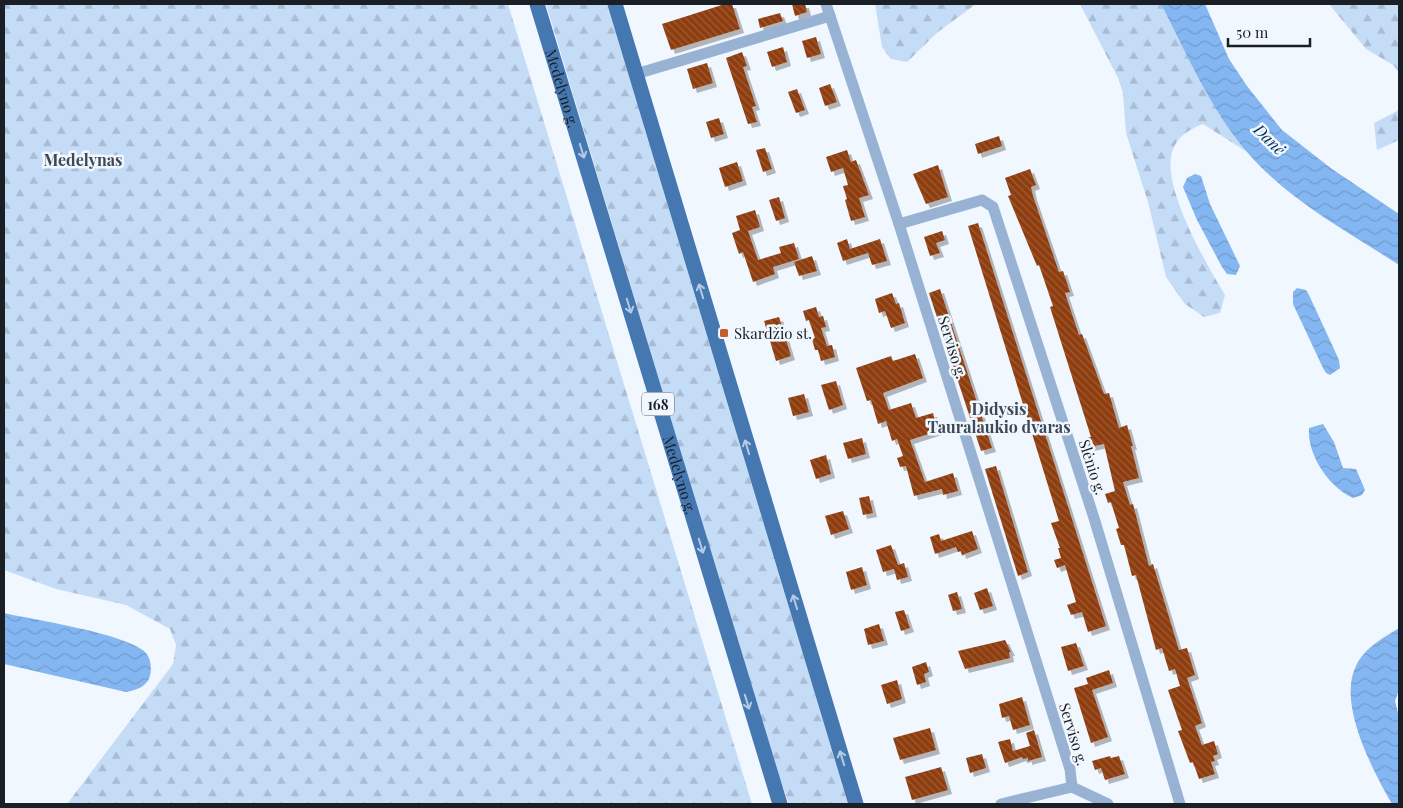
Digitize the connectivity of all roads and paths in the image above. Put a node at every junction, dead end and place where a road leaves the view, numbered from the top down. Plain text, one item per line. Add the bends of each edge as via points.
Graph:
1 (537, 4) edge
2 (615, 4) edge
3 (826, 4) edge
4 (830, 16) junction
5 (636, 74) junction
6 (899, 224) junction
7 (1072, 787) junction
8 (780, 804) edge
9 (856, 804) edge
10 (1001, 804) edge
11 (1108, 804) edge
12 (1180, 804) edge

1 -> 8 main road, Medelyno g. / 168
2 - 5 main road
3 - 4 street, Serviso g.
4 - 5 street
4 - 6 street, Serviso g.
9 -> 5 main road
6 - 7 street, Serviso g. via 1070,769
6 - 12 street, Slėnio g. via 982,200 993,206 1094,518
7 - 10 street
7 - 11 street

